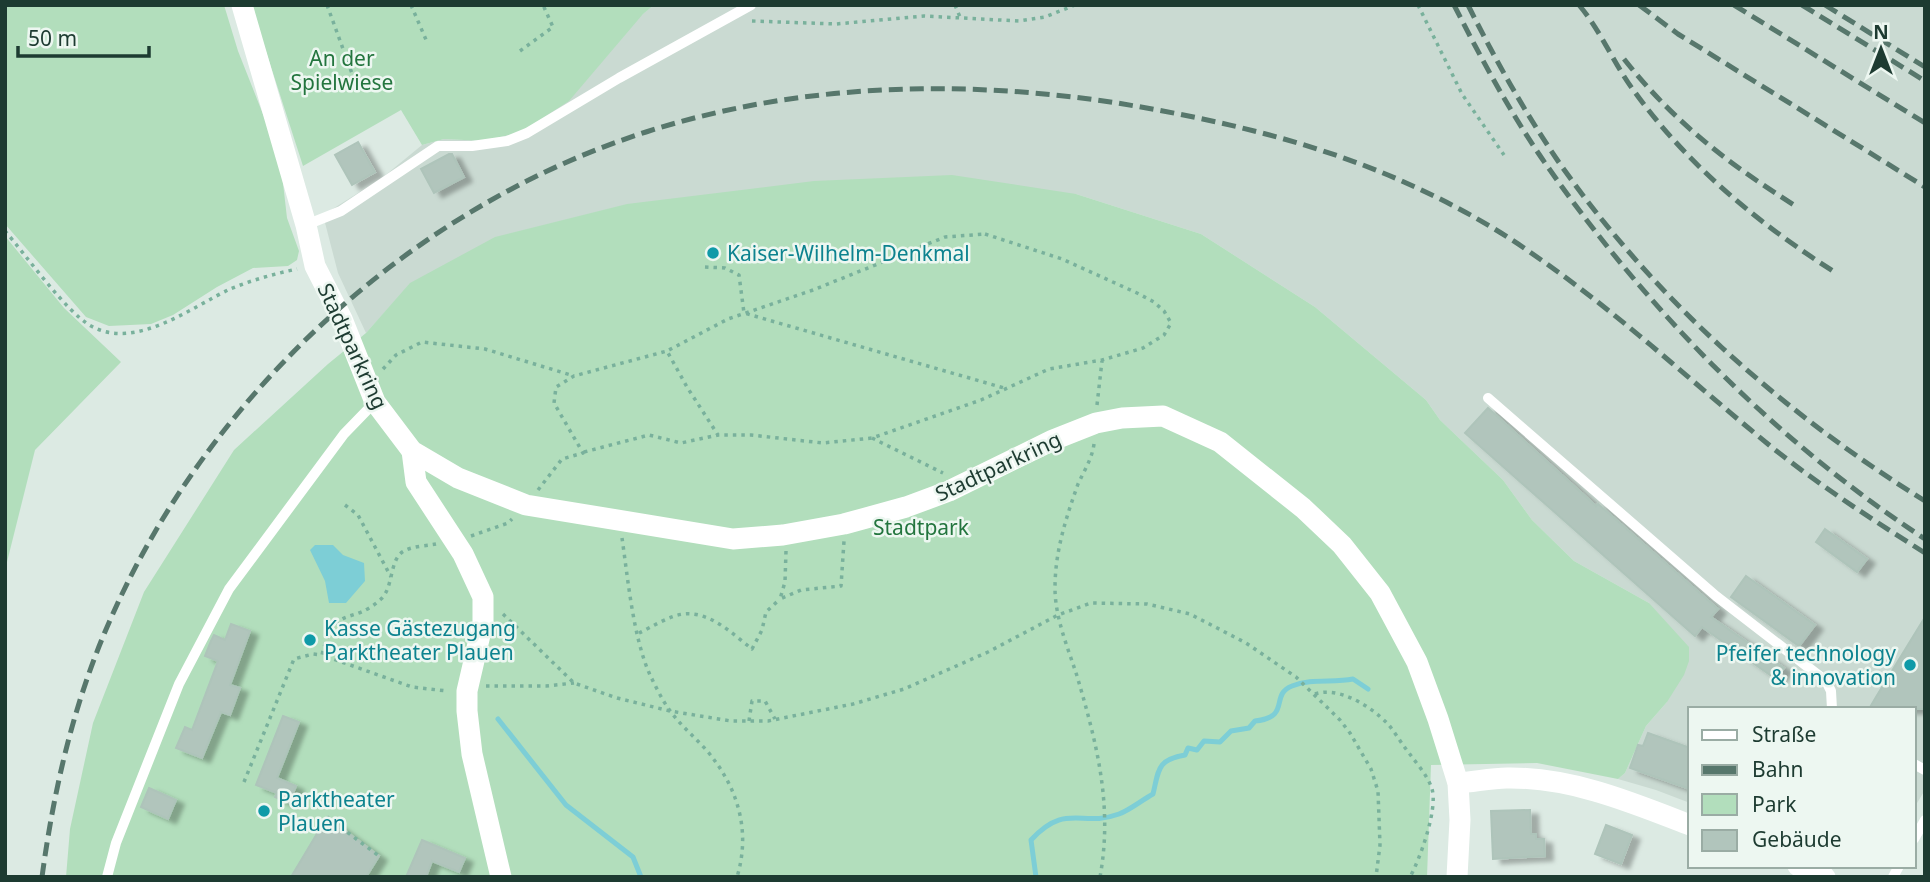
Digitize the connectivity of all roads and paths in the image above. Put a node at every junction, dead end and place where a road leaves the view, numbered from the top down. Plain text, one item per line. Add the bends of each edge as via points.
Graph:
1 (242, 5) edge
2 (327, 5) edge
3 (411, 5) edge
4 (543, 5) edge
5 (751, 5) edge
6 (955, 5) edge
7 (1075, 5) edge
8 (1418, 5) edge
9 (960, 18) junction
10 (721, 20) junction
11 (427, 42) dead end
12 (520, 51) dead end
13 (358, 90) dead end
14 (1504, 155) dead end
15 (306, 225) junction
16 (5, 231) edge
17 (313, 257) junction
18 (705, 267) dead end
19 (744, 313) junction
20 (667, 351) junction
21 (1102, 360) junction
22 (574, 376) junction
23 (1006, 388) junction
24 (372, 393) junction
25 (1488, 398) dead end
26 (1096, 424) junction
27 (718, 435) junction
28 (872, 438) junction
29 (412, 451) junction
30 (583, 453) junction
31 (965, 483) junction
32 (345, 505) dead end
33 (526, 505) junction
34 (619, 522) junction
35 (844, 524) junction
36 (783, 535) junction
37 (453, 540) junction
38 (392, 579) junction
39 (483, 597) junction
40 (780, 599) junction
41 (1058, 615) junction
42 (639, 633) junction
43 (322, 655) junction
44 (574, 683) junction
45 (467, 691) junction
46 (1315, 694) junction
47 (1832, 707) edge
48 (670, 711) junction
49 (775, 719) junction
50 (749, 720) junction
51 (244, 782) dead end
52 (1458, 783) junction
53 (327, 817) dead end
54 (1925, 820) edge
55 (1688, 824) edge
56 (1916, 836) edge
57 (379, 856) dead end
58 (1803, 868) edge
59 (107, 877) edge
60 (501, 877) edge
61 (737, 877) edge
62 (1100, 877) edge
63 (1376, 877) edge
64 (1410, 877) edge
65 (1457, 877) edge
66 (1825, 877) edge

1 - 15 street, Stadtparkring
2 - 13 path
3 - 11 path
4 - 12 path via 553,27
5 - 10 lane
6 - 9 path
7 - 9 path via 1019,21
8 - 14 path via 1462,94
9 - 10 path via 924,16 836,24
10 - 15 lane via 527,133 508,141 438,146 341,211
15 - 17 street, Stadtparkring
16 - 17 path via 75,312 91,326 110,333 163,324 254,279
17 - 24 street, Stadtparkring
18 - 19 path via 725,268 739,275
19 - 20 path
19 - 21 path via 945,237 985,234 1062,259 1137,293 1164,311 1171,323 1164,335 1143,348
19 - 23 path
20 - 22 path
20 - 27 path
21 - 23 path via 1049,369
21 - 26 path
22 - 24 path via 485,349 422,342 396,355
22 - 30 path via 556,387 554,403
23 - 28 path
24 - 29 street, Stadtparkring
24 - 59 lane via 229,589 180,684 116,843
25 - 47 lane via 1716,596 1826,681
26 - 31 street, Stadtparkring
26 - 41 path via 1093,454 1057,555
26 - 52 street, Stadtparkring via 1163,416 1220,442 1342,545 1380,593 1417,662
27 - 28 path via 823,443
27 - 30 path via 681,443 649,436
28 - 31 path
29 - 33 street, Stadtparkring via 458,478
29 - 37 street via 416,482
30 - 33 path via 562,459
31 - 35 street, Stadtparkring via 906,508
32 - 38 path via 358,515
33 - 34 street, Stadtparkring
33 - 37 path via 508,523
34 - 36 street, Stadtparkring via 733,539
34 - 42 path
35 - 36 street, Stadtparkring
35 - 40 path via 841,586 801,590
36 - 40 path via 788,557
37 - 38 path via 403,551
37 - 39 street
38 - 43 path via 383,598 336,621
39 - 44 path
39 - 45 street via 483,622
40 - 42 path via 766,612 752,649 701,615 683,614
41 - 46 path via 1091,603 1121,602 1190,614 1246,643
41 - 49 path via 904,689
41 - 62 path via 1097,752 1106,808
42 - 48 path via 649,673
43 - 45 path via 412,687
43 - 51 path via 294,659
44 - 45 path
44 - 48 path
45 - 60 street via 472,754
46 - 63 path via 1350,733 1371,769 1381,816
46 - 64 path via 1339,694 1372,710 1386,722 1433,791 1423,849
48 - 50 path
48 - 61 path via 707,751 734,793 744,834
49 - 50 path
49 - 50 path via 765,701 752,701
52 - 55 street via 1540,780 1609,793
52 - 65 street, Stadtparkring
53 - 57 path
54 - 56 lane
58 - 66 street

